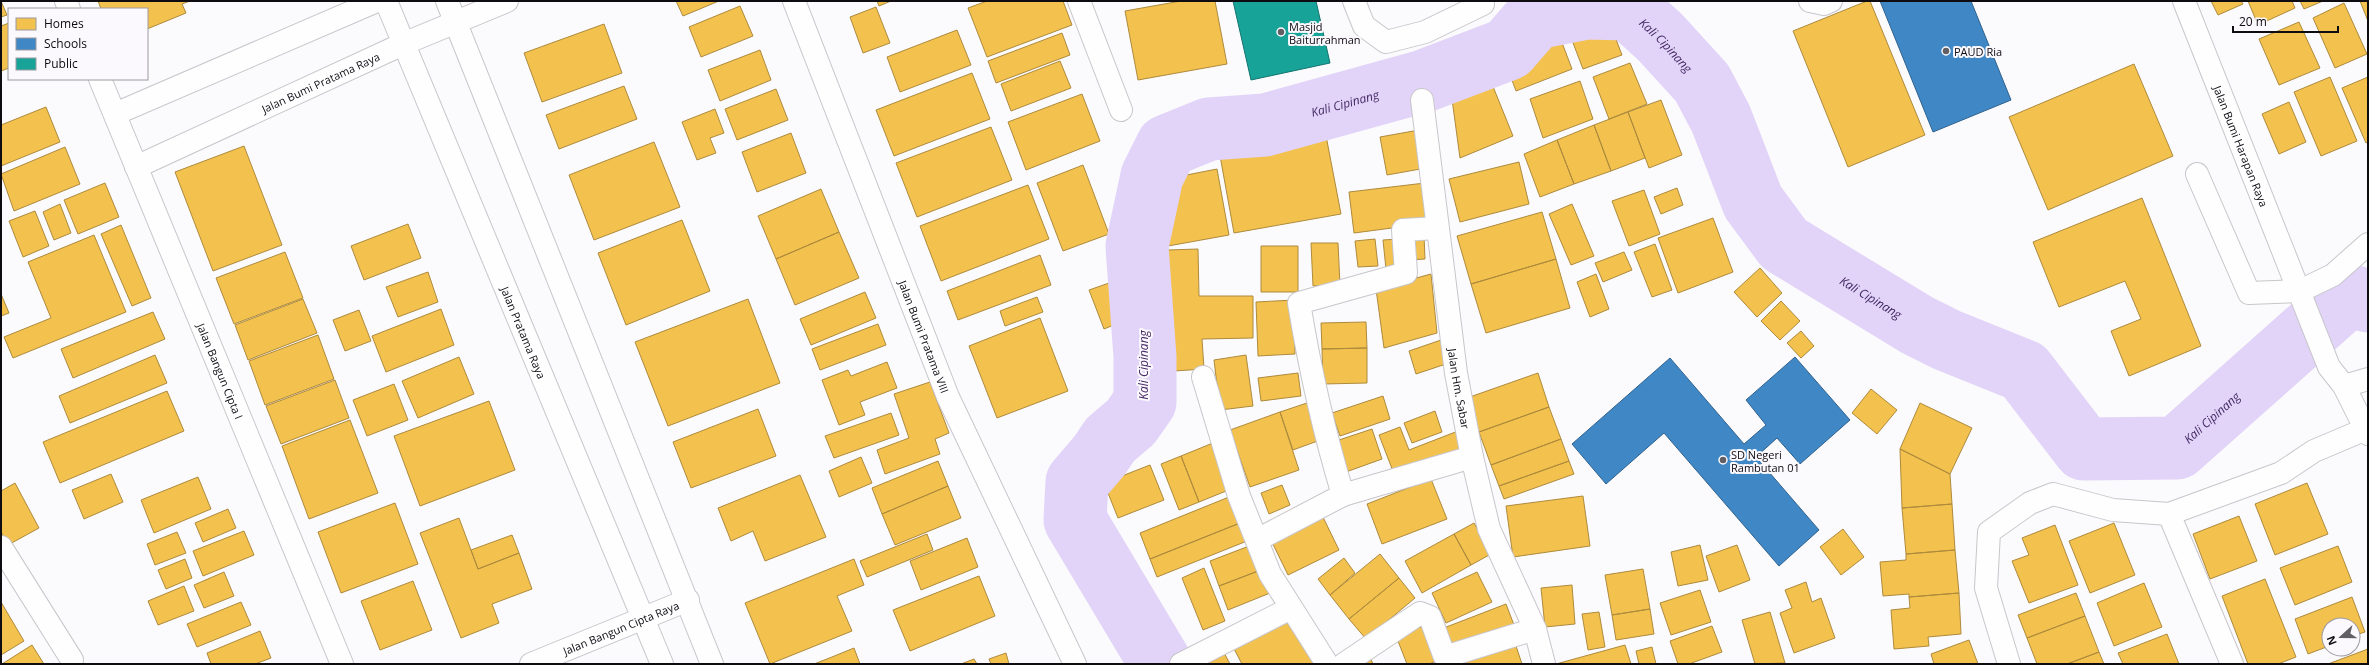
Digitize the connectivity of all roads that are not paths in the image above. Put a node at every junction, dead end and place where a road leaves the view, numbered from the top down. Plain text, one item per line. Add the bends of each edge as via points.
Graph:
1 (377, 1) edge
2 (386, 1) edge
3 (447, 1) edge
4 (507, 1) edge
5 (794, 1) edge
6 (1079, 1) edge
7 (1354, 1) edge
8 (1810, 1) edge
9 (1831, 1) edge
10 (2184, 1) edge
11 (1483, 4) dead end
12 (456, 24) junction
13 (403, 44) junction
14 (100, 80) edge
15 (1422, 100) dead end
16 (1122, 110) dead end
17 (115, 114) junction
18 (136, 166) junction
19 (2197, 174) dead end
20 (1437, 228) junction
21 (2368, 244) edge
22 (2300, 291) junction
23 (1203, 377) dead end
24 (2368, 379) edge
25 (2344, 386) junction
26 (2367, 432) edge
27 (1472, 457) junction
28 (1343, 495) junction
29 (2169, 514) junction
30 (1256, 540) junction
31 (1, 548) edge
32 (688, 600) junction
33 (1292, 608) junction
34 (644, 619) junction
35 (1535, 629) junction
36 (72, 660) dead end
37 (342, 664) edge
38 (531, 664) edge
39 (662, 664) edge
40 (712, 664) edge
41 (1075, 664) edge
42 (1181, 664) edge
43 (1327, 664) edge
44 (1344, 664) edge
45 (1544, 664) edge
46 (2009, 664) edge
47 (2232, 664) edge

1 - 17 street
2 - 13 street, Jalan Pratama Raya
3 - 12 street
4 - 12 street, Jalan Bumi Pratama Raya
5 - 41 street, Jalan Bumi Pratama VIII via 948,397
6 - 16 street
7 - 11 street via 1364,26 1386,42 1425,32
8 - 9 street via 1824,4
10 - 22 street, Jalan Bumi Harapan Raya
12 - 13 street, Jalan Bumi Pratama Raya
12 - 32 street
13 - 18 street, Jalan Bumi Pratama Raya
13 - 34 street, Jalan Pratama Raya
14 - 17 street, Jalan Bangun Cipta I
15 - 20 street, Jalan Hm. Sabar
17 - 18 street, Jalan Bangun Cipta I
18 - 37 street, Jalan Bangun Cipta I
19 - 22 street via 2249,293
20 - 27 street, Jalan Hm. Sabar via 1456,372
20 - 28 street via 1403,230 1406,273 1299,303 1311,376 1325,438
21 - 22 street via 2333,275
22 - 25 street, Jalan Bumi Harapan Raya via 2329,367
23 - 30 street via 1239,496
24 - 25 street
25 - 26 street, Jalan Bumi Harapan Raya
26 - 29 street via 2314,451 2281,473
27 - 28 street
27 - 35 street, Jalan Hm. Sabar via 1489,529
28 - 30 street
29 - 46 street via 2113,510 2053,494 2030,503 1989,532 1986,588
29 - 47 street
30 - 33 street via 1270,574
31 - 36 street
32 - 34 street, Jalan Bangun Cipta Raya
32 - 40 street
33 - 42 street
33 - 43 street
34 - 38 street, Jalan Bangun Cipta Raya
34 - 39 street, Jalan Pratama Raya
35 - 44 street via 1444,655 1430,617 1420,613
35 - 45 street, Jalan Hm. Sabar

